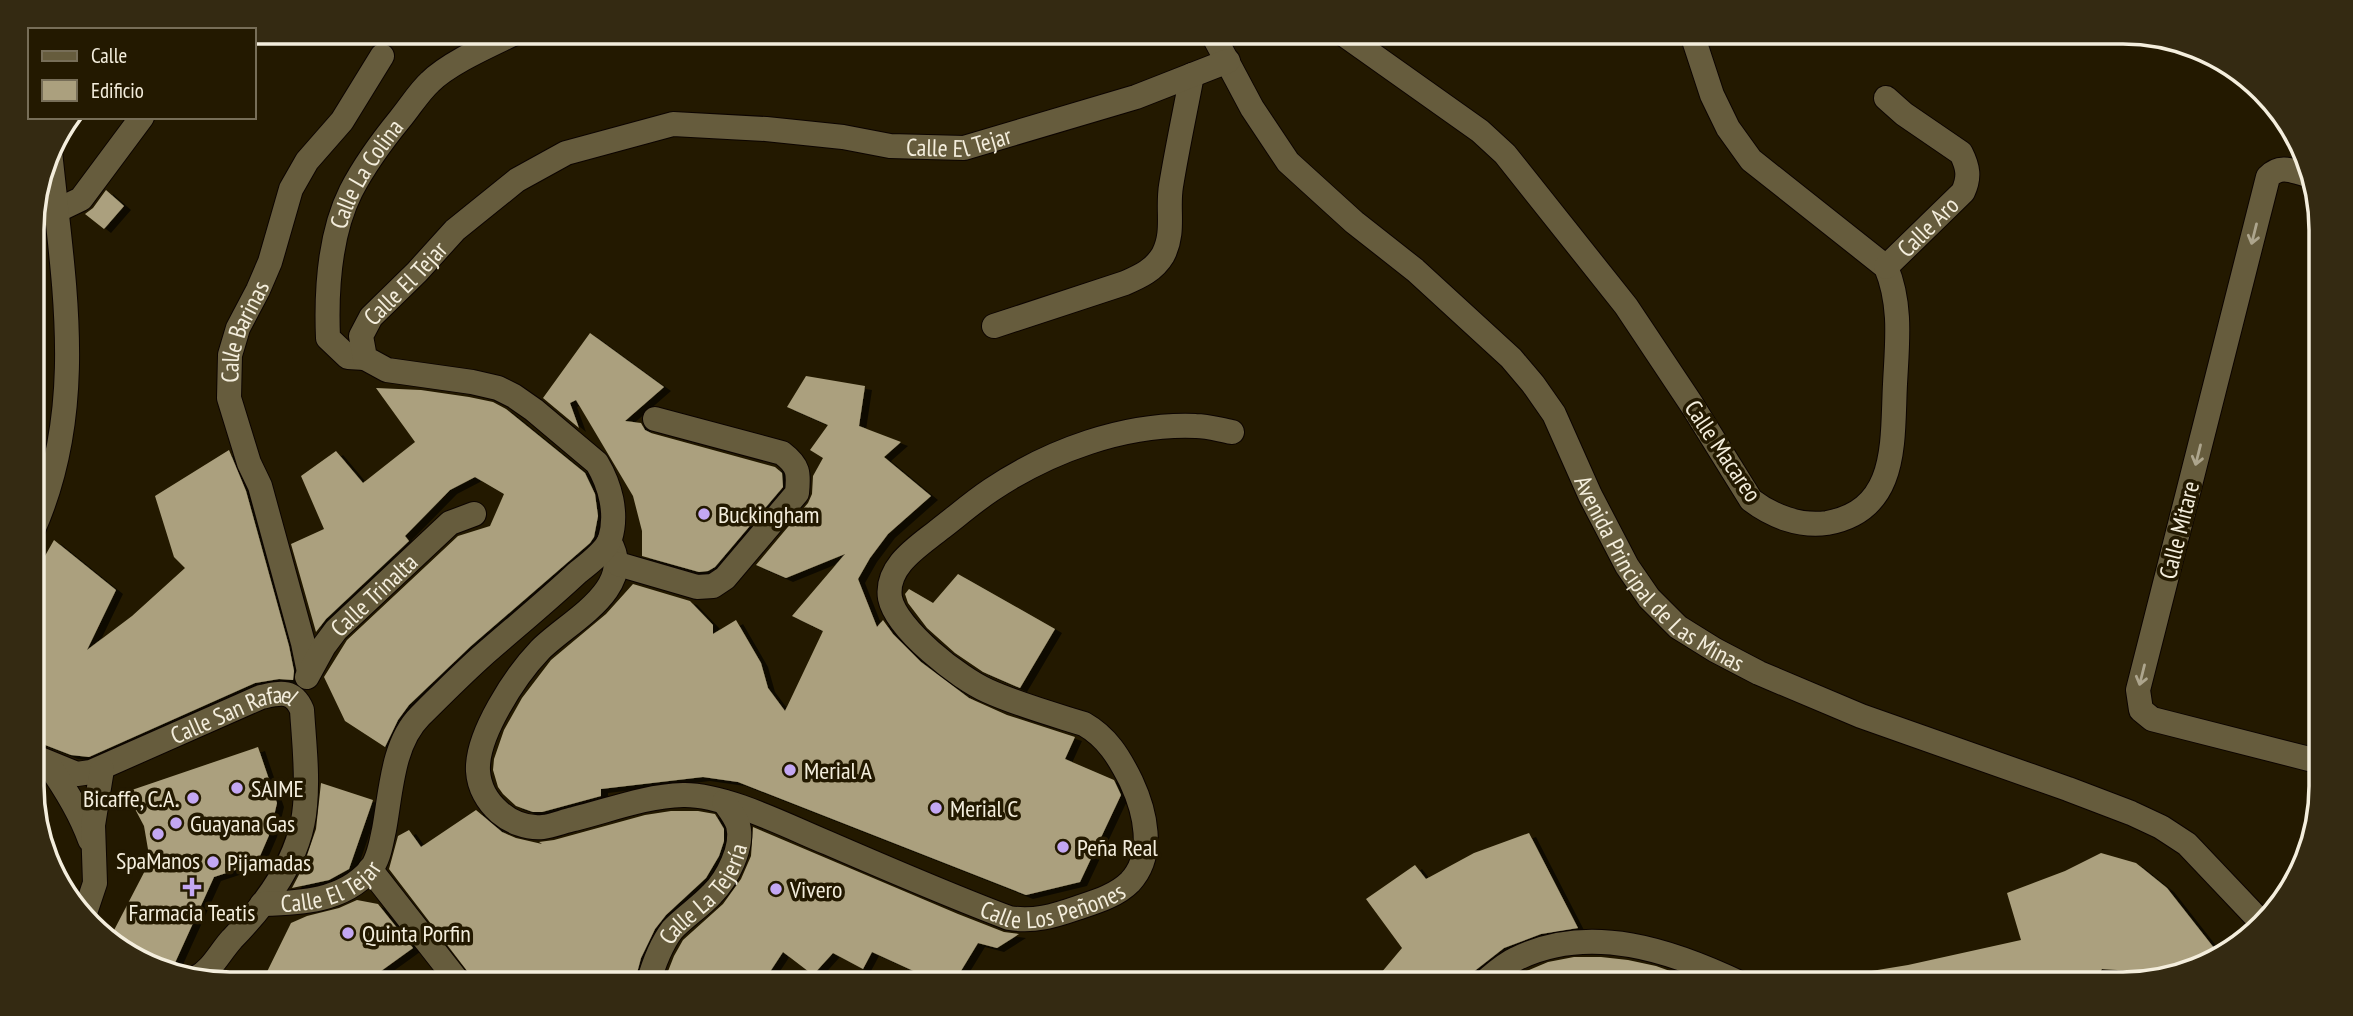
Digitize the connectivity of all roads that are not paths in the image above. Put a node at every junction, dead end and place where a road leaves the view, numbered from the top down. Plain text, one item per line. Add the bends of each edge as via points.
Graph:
1 (494, 44) edge
2 (1218, 44) edge
3 (1356, 44) edge
4 (1695, 44) edge
5 (382, 55) dead end
6 (1228, 61) junction
7 (1192, 75) junction
8 (1886, 98) dead end
9 (141, 119) edge
10 (2300, 173) edge
11 (52, 174) edge
12 (56, 211) junction
13 (1886, 267) junction
14 (994, 326) dead end
15 (365, 358) junction
16 (655, 419) dead end
17 (1232, 432) dead end
18 (44, 499) edge
19 (474, 514) dead end
20 (613, 553) junction
21 (309, 673) junction
22 (298, 700) junction
23 (2309, 759) edge
24 (44, 762) edge
25 (44, 765) edge
26 (102, 769) junction
27 (724, 802) junction
28 (96, 854) junction
29 (370, 869) junction
30 (262, 904) junction
31 (87, 905) edge
32 (2256, 917) edge
33 (204, 971) edge
34 (451, 972) edge
35 (652, 972) edge
36 (1496, 972) edge
37 (1717, 972) edge

1 - 15 street, Calle La Colina via 430,82 352,189 331,261 328,338 348,357
2 - 6 street, Avenida Principal de Las Minas
3 - 13 street, Calle Macareo via 1506,154 1626,306 1751,500 1780,517 1818,524 1839,520 1858,513 1881,486 1892,452 1898,335 1898,309
4 - 13 street via 1717,106 1751,160
5 - 21 street, Calle Barinas via 342,121 291,189 270,262 230,355 229,398 260,486
6 - 7 street, Calle El Tejar
6 - 32 street, Avenida Principal de Las Minas via 1288,162 1415,270 1533,384 1554,414 1627,566 1649,598 1678,627 1759,673 1861,716 2161,827 2187,844
7 - 14 street via 1170,188 1170,236 1156,265 1125,283
7 - 15 street, Calle El Tejar via 1136,97 964,148 890,146 779,130 673,124 566,153 517,180 455,230 371,317 361,336
8 - 13 street, Calle Aro via 1961,153 1968,180 1963,192
9 - 12 street via 81,199
10 -> 23 street, Calle Mitare via 2274,170 2268,177 2138,690 2141,710 2152,719
11 - 12 street
12 - 18 street via 68,377 66,410
15 - 20 street, Calle El Tejar via 387,370 498,388 534,410 604,473 610,485
16 - 20 street via 782,453 799,475 797,493 725,578 713,586 697,587
17 - 27 street, Calle Los Peñones via 1199,426 1129,432 1042,461 992,489 918,545 891,578 895,613 939,658 986,691 1084,724 1109,743 1144,814 1141,865 1120,890 1044,919 1009,918
19 - 21 street, Calle Trinalta via 450,523 336,630
20 - 27 street, Calle Los Peñones via 616,574 606,590 540,650 512,687 483,740 478,770 485,795 506,818 543,827 646,799 684,795
20 - 29 street, Calle El Tejar via 590,562 418,717 403,742 377,858
21 - 22 street, Calle Trinalta
22 - 26 street, Calle San Rafael via 281,693 261,697
22 - 30 street, Calle San Rafael via 306,767 305,809 295,848
24 - 26 street, Calle San Rafael via 77,774
25 - 28 street via 71,797
26 - 28 street via 93,825
27 - 35 street, Calle La Tejería via 739,828 731,865 713,894 673,930
28 - 31 street via 95,883
29 - 30 street, Calle El Tejar via 345,890 304,903
29 - 34 street
30 - 33 street, Calle San Rafael
36 - 37 street via 1528,954 1584,942 1627,944 1673,954

